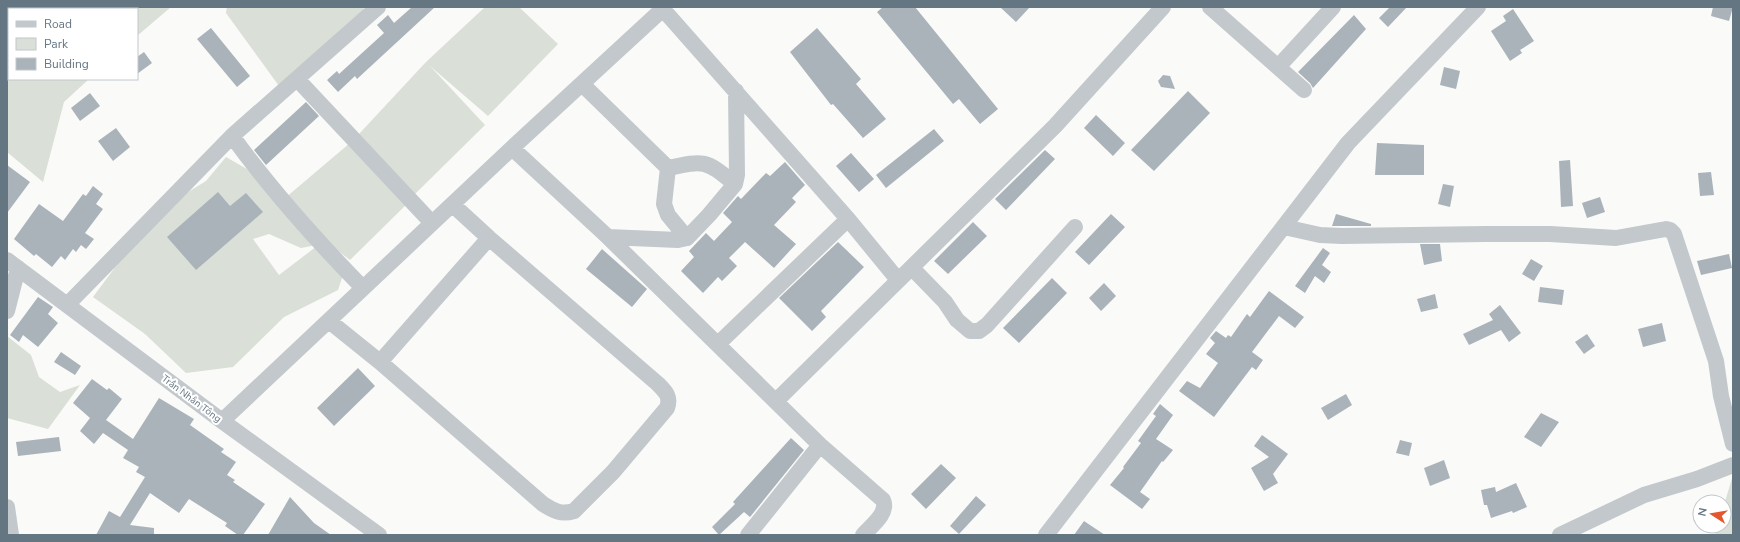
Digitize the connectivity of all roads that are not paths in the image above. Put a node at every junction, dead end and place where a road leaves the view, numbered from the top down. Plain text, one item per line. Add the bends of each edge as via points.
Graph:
1 (378, 7) edge
2 (1163, 7) edge
3 (1333, 7) edge
4 (1478, 7) edge
5 (663, 8) edge
6 (1214, 8) edge
7 (1278, 67) junction
8 (296, 79) junction
9 (582, 84) junction
10 (1304, 90) dead end
11 (736, 91) junction
12 (232, 136) junction
13 (512, 148) junction
14 (668, 168) junction
15 (735, 184) junction
16 (453, 205) junction
17 (848, 219) junction
18 (432, 223) junction
19 (1075, 227) dead end
20 (1284, 227) junction
21 (608, 237) junction
22 (489, 238) junction
23 (687, 238) junction
24 (12, 264) edge
25 (912, 268) junction
26 (898, 280) junction
27 (363, 288) junction
28 (67, 305) junction
29 (7, 310) edge
30 (329, 321) junction
31 (718, 344) junction
32 (380, 362) junction
33 (776, 401) junction
34 (222, 421) junction
35 (820, 444) junction
36 (1733, 444) edge
37 (1733, 465) edge
38 (7, 507) edge
39 (11, 535) edge
40 (379, 535) edge
41 (748, 535) edge
42 (863, 535) edge
43 (1046, 535) edge
44 (1560, 535) edge

1 - 8 street
2 - 25 street via 1055,126
3 - 7 street
4 - 20 street via 1348,143
5 - 9 street
5 - 11 street
6 - 7 street
7 - 10 street
8 - 12 street
8 - 18 street
9 - 13 street
9 - 14 street
11 - 15 street
11 - 17 street
12 - 27 street via 261,177
12 - 28 street
13 - 16 street
13 - 21 street
14 - 15 street via 695,162 706,163
14 - 23 street via 664,204 668,215
15 - 23 street
16 - 18 street
16 - 22 street
17 - 26 street
17 - 31 street
18 - 27 street
19 - 25 street via 979,331 970,331 958,320 945,302
20 - 36 street via 1342,236 1550,234 1616,238 1670,230 1674,234 1716,361 1721,396
20 - 43 street
21 - 23 street via 678,240
21 - 31 street
22 - 32 street
22 - 32 street via 668,395 670,401 667,408 613,472 574,511 558,513 543,504
24 - 28 street, Trần Nhân Tông
24 - 29 street
25 - 26 street
26 - 33 street
27 - 30 street
28 - 34 street, Trần Nhân Tông
30 - 32 street
30 - 34 street
31 - 33 street
33 - 35 street
34 - 40 street, Trần Nhân Tông
35 - 41 street
35 - 42 street via 883,500 884,511
37 - 44 street via 1644,495
38 - 39 street

